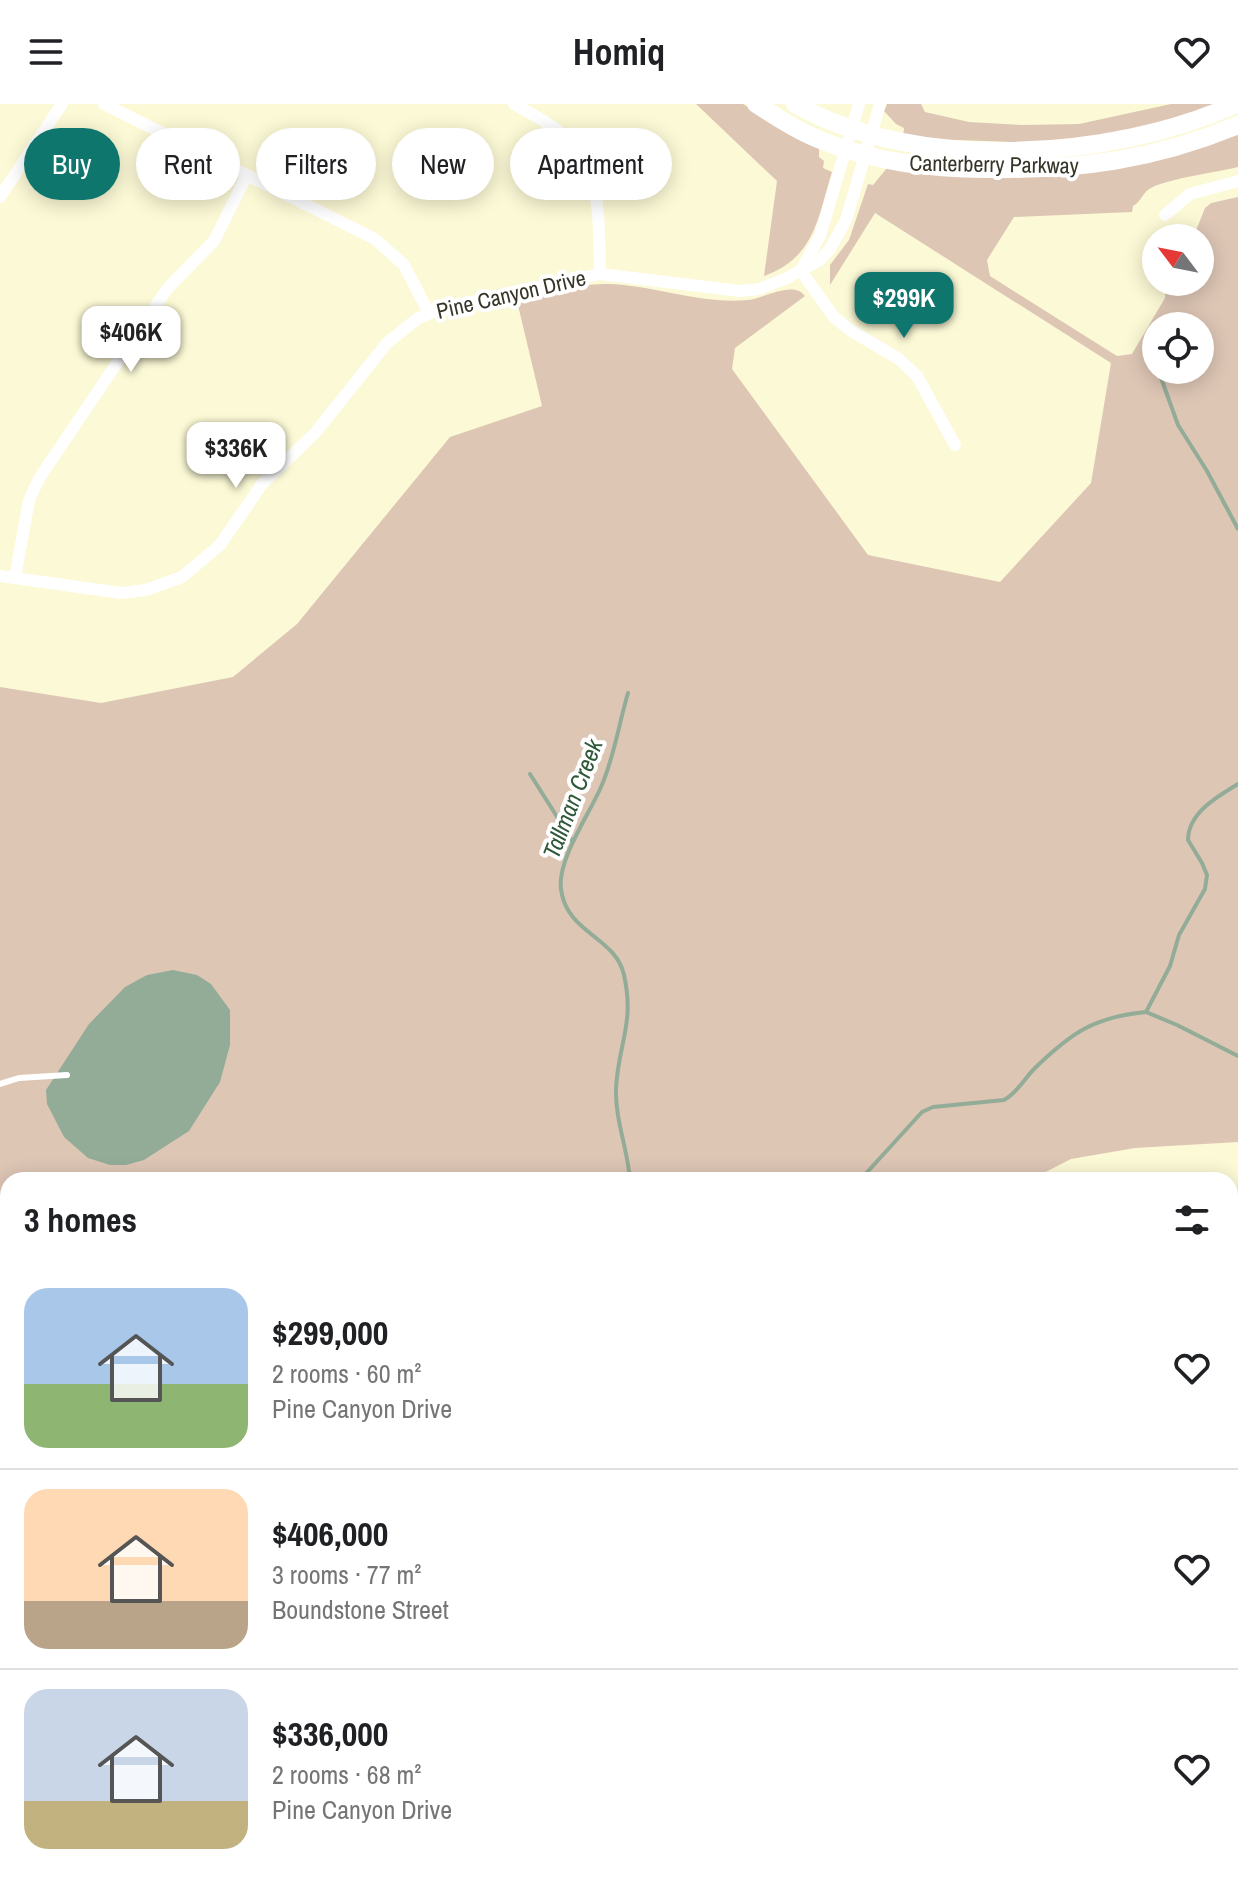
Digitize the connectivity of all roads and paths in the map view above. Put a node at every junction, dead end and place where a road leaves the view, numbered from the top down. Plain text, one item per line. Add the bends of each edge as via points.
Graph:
1 (62, 104) edge
2 (104, 104) edge
3 (514, 104) edge
4 (756, 104) edge
5 (795, 104) edge
6 (859, 104) edge
7 (880, 104) edge
8 (1236, 104) edge
9 (1238, 125) edge
10 (851, 130) junction
11 (870, 136) junction
12 (846, 150) junction
13 (865, 155) junction
14 (247, 175) junction
15 (1238, 181) edge
16 (0, 197) edge
17 (1165, 215) dead end
18 (801, 271) junction
19 (600, 274) junction
20 (429, 313) junction
21 (955, 445) dead end
22 (0, 576) edge
23 (15, 578) junction
24 (67, 1075) dead end
25 (0, 1084) edge

1 - 16 street
2 - 14 street
3 - 19 street via 559,131 585,162 597,201
4 - 12 street, Canterberry Parkway
5 - 10 street, Canterberry Parkway
6 - 10 street
7 - 11 street, Pine Canyon Drive
8 - 11 street, Canterberry Parkway via 1163,131 1075,147 948,148
9 - 13 street, Canterberry Parkway via 1163,152 1071,168 937,168
10 - 11 street, Canterberry Parkway
10 - 12 street
11 - 13 street, Pine Canyon Drive
12 - 13 street, Canterberry Parkway
12 - 18 street via 820,236
13 - 18 street, Pine Canyon Drive via 843,227 826,255
14 - 20 street via 386,246 404,265
14 - 23 street via 214,241 167,289 40,477 29,500
15 - 17 street via 1190,194
18 - 19 street, Pine Canyon Drive via 740,291
18 - 21 street via 834,317 917,376
19 - 20 street, Pine Canyon Drive
20 - 23 street, Pine Canyon Drive via 387,343 315,433 262,484 220,545 182,577 121,593
22 - 23 street, Pine Canyon Drive
24 - 25 lane

